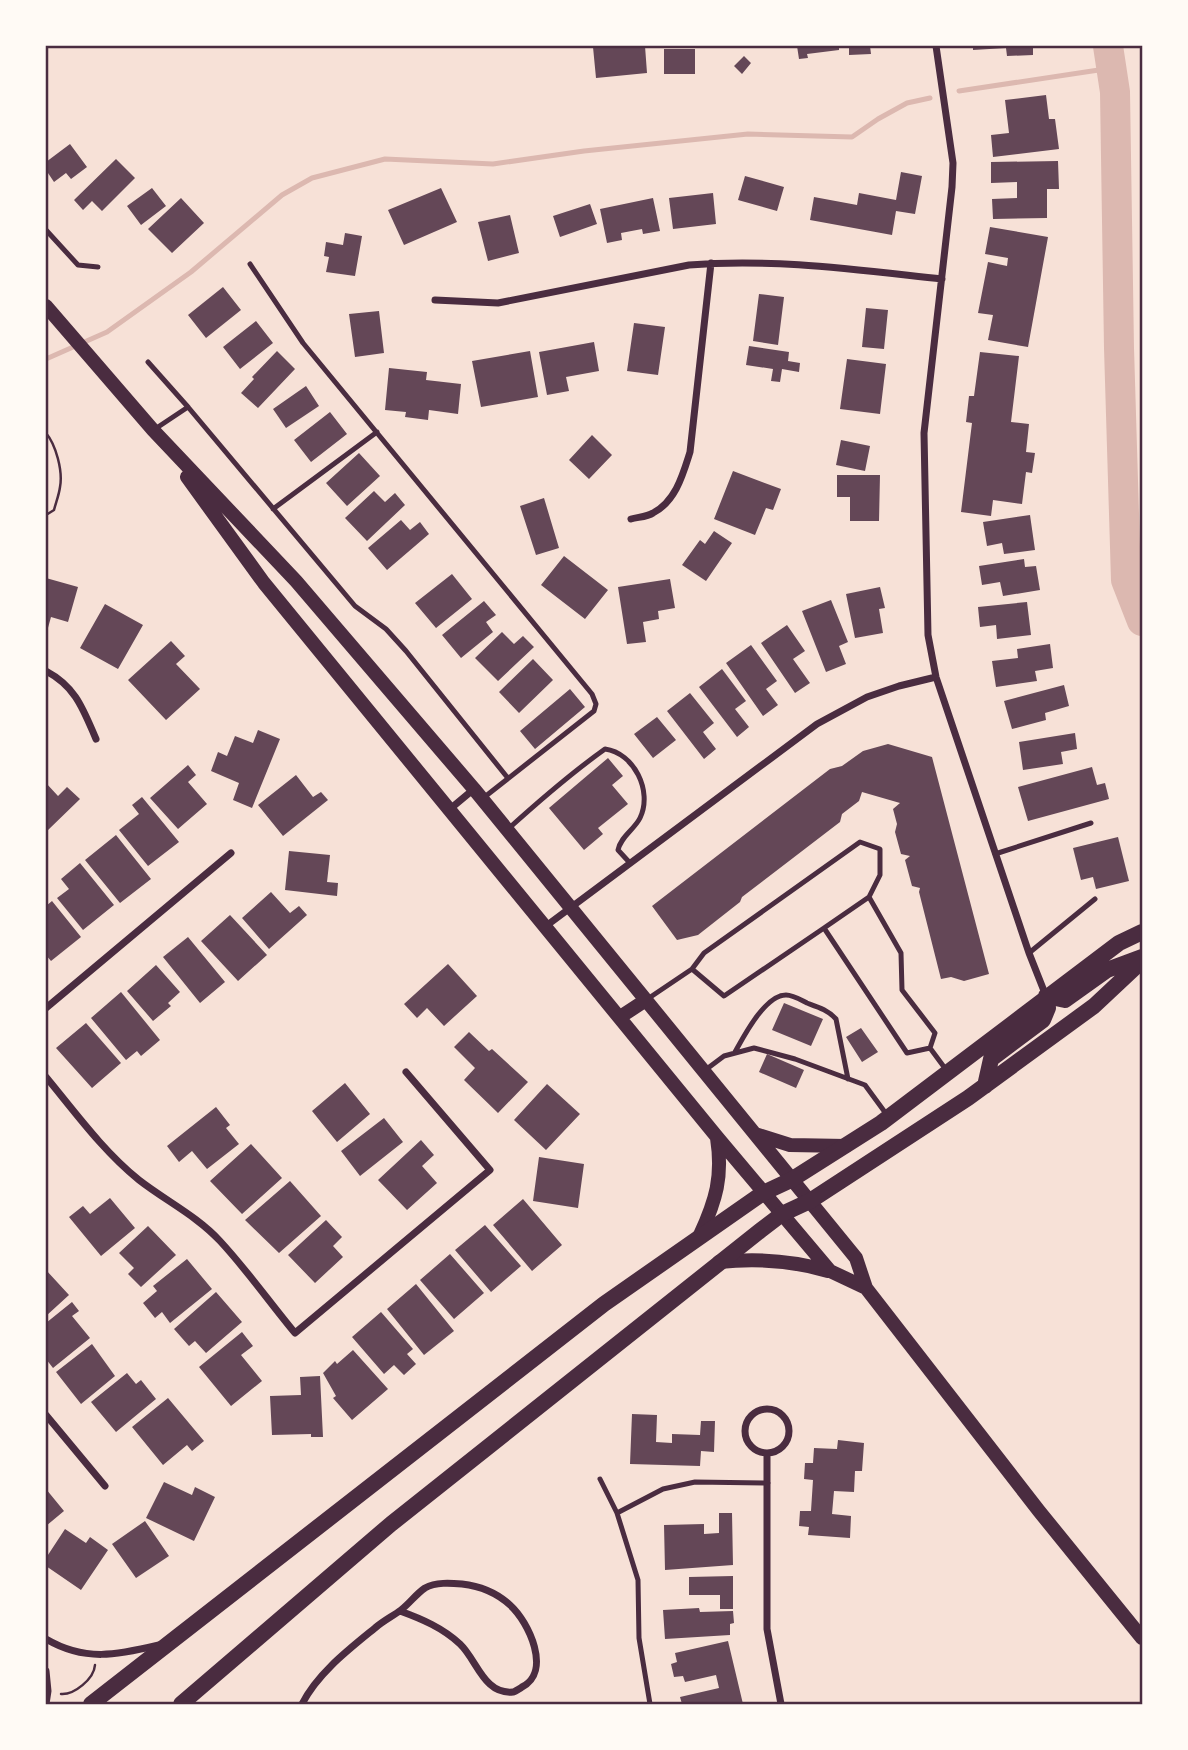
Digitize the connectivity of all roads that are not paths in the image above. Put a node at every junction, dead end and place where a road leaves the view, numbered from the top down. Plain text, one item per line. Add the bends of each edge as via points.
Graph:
1 (936, 46) edge
2 (46, 230) edge
3 (711, 263) junction
4 (250, 264) dead end
5 (98, 267) dead end
6 (942, 279) junction
7 (435, 300) dead end
8 (46, 306) edge
9 (148, 362) dead end
10 (188, 407) junction
11 (153, 430) junction
12 (377, 432) junction
13 (273, 509) junction
14 (631, 519) dead end
15 (46, 671) edge
16 (936, 677) junction
17 (96, 738) dead end
18 (507, 778) junction
19 (478, 794) junction
20 (450, 809) junction
21 (1091, 823) dead end
22 (507, 830) junction
23 (231, 853) dead end
24 (995, 854) junction
25 (630, 863) junction
26 (869, 897) junction
27 (1095, 899) dead end
28 (571, 907) junction
29 (546, 926) junction
30 (824, 928) junction
31 (1143, 932) edge
32 (1029, 953) junction
33 (1143, 959) edge
34 (692, 969) junction
35 (1046, 996) junction
36 (646, 1000) junction
37 (46, 1009) edge
38 (620, 1017) junction
39 (930, 1048) junction
40 (735, 1053) junction
41 (406, 1072) dead end
42 (703, 1072) junction
43 (948, 1074) junction
44 (46, 1077) edge
45 (848, 1079) junction
46 (985, 1086) junction
47 (889, 1117) junction
48 (752, 1133) junction
49 (716, 1137) junction
50 (846, 1146) junction
51 (791, 1180) junction
52 (764, 1193) junction
53 (810, 1201) junction
54 (782, 1214) junction
55 (700, 1235) junction
56 (719, 1262) junction
57 (830, 1271) junction
58 (866, 1287) junction
59 (46, 1415) edge
60 (767, 1455) junction
61 (600, 1479) dead end
62 (768, 1483) junction
63 (105, 1486) dead end
64 (617, 1513) junction
65 (400, 1611) junction
66 (1143, 1638) edge
67 (46, 1639) edge
68 (170, 1642) junction
69 (46, 1671) edge
70 (46, 1704) edge
71 (91, 1704) edge
72 (181, 1704) edge
73 (304, 1704) edge
74 (650, 1704) edge
75 (781, 1704) edge

1 - 6 street via 953,163
2 - 5 lane via 78,265
3 - 6 street via 789,263
3 - 7 street via 498,303
3 - 14 street via 687,461 669,500 653,514
4 - 12 lane via 303,343
6 - 16 street via 923,433 928,635
8 - 11 main road
9 - 10 lane
10 - 11 lane
10 - 13 lane
11 - 19 main road via 296,582
11 - 20 main road via 264,583
12 - 13 lane
12 - 18 lane via 593,694 594,711
13 - 18 lane via 355,606 406,651
15 - 17 street via 78,697
16 - 24 street
16 - 25 street via 867,697 817,724
18 - 19 lane
19 - 20 street
19 - 22 main road
20 - 29 main road
21 - 24 lane
22 - 25 lane via 605,749 617,751 636,770 645,793 638,821 618,849
22 - 28 main road
23 - 37 street
24 - 32 street
25 - 28 street
26 - 30 lane
26 - 34 lane via 880,876 880,849 860,842 704,953
26 - 39 lane via 901,953 902,989 935,1033
27 - 32 lane
28 - 29 street
28 - 36 main road
29 - 38 main road
30 - 34 lane via 724,996
30 - 39 lane via 907,1053
31 - 35 main road via 1119,943
32 - 35 street
33 - 35 main road via 1107,970 1065,1000
33 - 46 main road via 1094,1006
34 - 36 lane
35 - 43 main road
35 - 46 main road via 1043,1020 991,1059
36 - 38 main road
36 - 42 main road
38 - 49 main road
39 - 43 lane
40 - 42 lane
40 - 45 lane via 754,1048
40 - 45 lane via 753,1021 773,1000 790,995 836,1019
41 - 44 street via 490,1170 295,1333 220,1241 122,1165
42 - 48 main road
43 - 47 main road
45 - 47 lane via 865,1085
46 - 53 main road
47 - 50 main road
48 - 50 main road via 790,1145
48 - 51 main road
49 - 52 main road
49 - 55 main road via 719,1185
50 - 51 main road
51 - 52 main road
51 - 53 main road
52 - 54 main road
52 - 55 main road
53 - 54 main road
53 - 58 main road via 856,1258
54 - 56 main road
54 - 57 main road
55 - 68 main road via 604,1304
56 - 57 main road via 778,1260
56 - 72 main road via 391,1524
57 - 58 main road
58 - 66 main road
59 - 63 street
60 - 60 street via 783,1447 790,1430 783,1414 766,1408 750,1415 743,1432 751,1448
60 - 62 street
61 - 64 lane
62 - 64 lane via 695,1482 663,1489
62 - 75 street via 766,1629
64 - 74 lane via 638,1580 639,1638
65 - 65 street via 429,1622 460,1644 486,1682 498,1689 513,1692 529,1684 536,1670 538,1654 530,1636 512,1606 491,1592 447,1583 426,1588
65 - 73 street via 347,1650 323,1674
67 - 68 street via 90,1655 116,1655
68 - 71 main road
69 - 70 street

